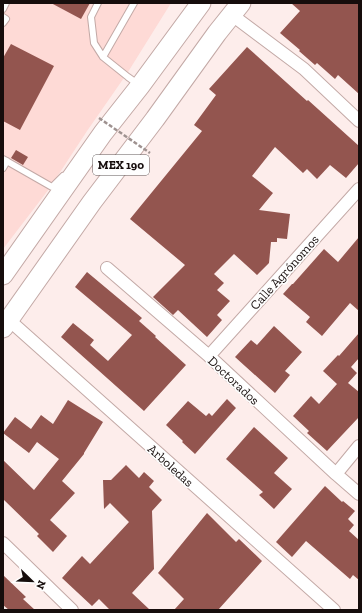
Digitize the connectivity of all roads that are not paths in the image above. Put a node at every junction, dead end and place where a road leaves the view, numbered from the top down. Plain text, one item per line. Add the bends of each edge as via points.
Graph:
1 (6, 3) edge
2 (98, 3) edge
3 (134, 3) edge
4 (3, 9) edge
5 (197, 9) edge
6 (236, 9) edge
7 (3, 17) edge
8 (3, 23) edge
9 (218, 33) junction
10 (103, 56) junction
11 (140, 86) junction
12 (359, 121) edge
13 (101, 125) junction
14 (5, 160) edge
15 (72, 165) dead end
16 (3, 168) edge
17 (67, 171) dead end
18 (359, 189) edge
19 (107, 268) dead end
20 (3, 275) edge
21 (6, 324) edge
22 (209, 356) junction
23 (359, 446) edge
24 (336, 474) junction
25 (359, 494) edge
26 (3, 544) edge
27 (72, 610) edge
28 (334, 610) edge

1 - 4 lane
2 - 10 lane via 91,16 94,43
3 - 10 lane
5 - 9 main road
5 - 11 main road, MEX 190
6 - 9 main road, MEX 190
6 - 12 street
7 - 8 lane via 6,19
9 - 21 main road, MEX 190 via 92,202
10 - 11 lane
11 - 13 main road, MEX 190
13 - 15 lane
13 - 20 main road, MEX 190
14 - 16 lane
14 - 17 lane via 52,187
18 - 22 street, Calle Agrónomos
19 - 22 street, Doctorados
21 - 28 street, Arboledas
22 - 24 street, Doctorados
23 - 24 street
24 - 25 street, Doctorados
26 - 27 street

